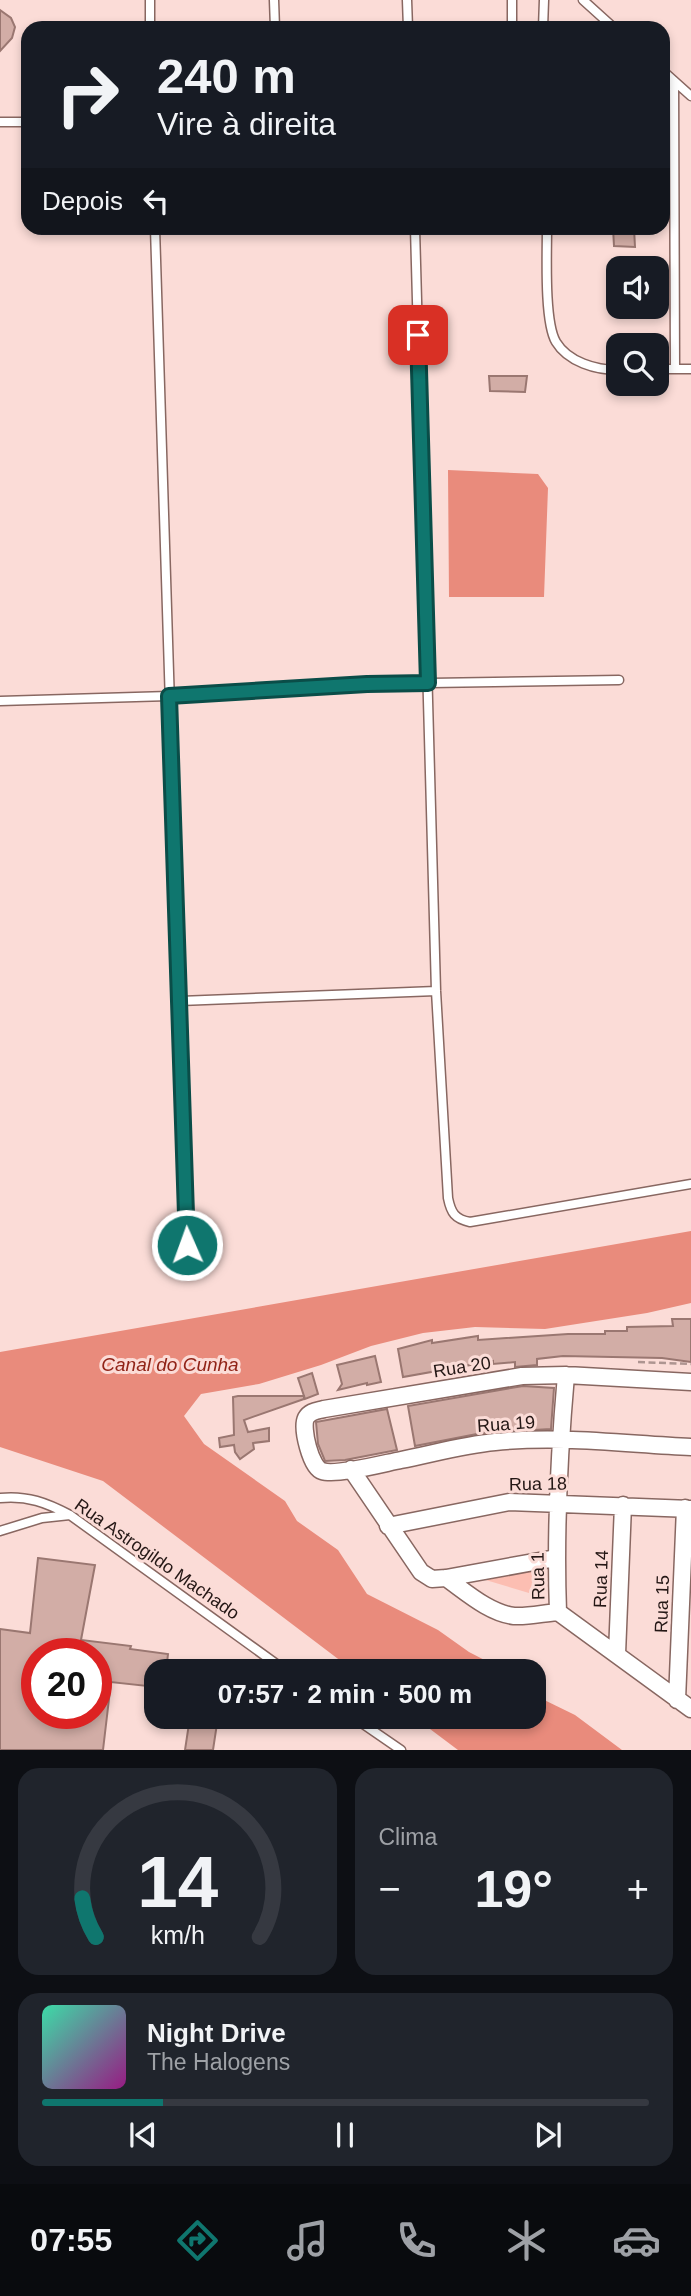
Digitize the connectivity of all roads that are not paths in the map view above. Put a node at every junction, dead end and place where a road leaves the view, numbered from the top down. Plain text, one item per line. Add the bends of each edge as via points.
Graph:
1 (150, 0) edge
2 (274, 0) edge
3 (407, 0) edge
4 (512, 0) edge
5 (544, 0) edge
6 (583, 0) edge
7 (150, 21) edge
8 (275, 21) edge
9 (408, 21) edge
10 (512, 21) edge
11 (543, 21) edge
12 (606, 21) edge
13 (670, 77) edge
14 (674, 81) junction
15 (691, 96) edge
16 (0, 122) edge
17 (21, 122) edge
18 (155, 235) edge
19 (415, 235) edge
20 (547, 235) edge
21 (669, 369) edge
22 (675, 369) junction
23 (691, 369) edge
24 (606, 370) edge
25 (619, 680) dead end
26 (428, 683) junction
27 (169, 696) junction
28 (0, 701) edge
29 (436, 991) junction
30 (180, 1001) junction
31 (691, 1184) edge
32 (187, 1245) dead end
33 (566, 1375) junction
34 (691, 1382) edge
35 (560, 1441) junction
36 (691, 1447) edge
37 (351, 1469) junction
38 (326, 1472) joint
39 (0, 1498) edge
40 (559, 1503) junction
41 (623, 1505) junction
42 (688, 1508) edge
43 (70, 1515) junction
44 (388, 1526) junction
45 (0, 1531) edge
46 (556, 1558) junction
47 (446, 1578) junction
48 (558, 1612) junction
49 (617, 1654) junction
50 (269, 1659) edge
51 (684, 1705) edge
52 (370, 1729) edge
53 (401, 1750) edge

1 - 7 lane
2 - 8 lane
3 - 9 lane
4 - 10 lane
5 - 11 lane
6 - 12 lane
13 - 14 lane
14 - 15 lane
14 - 22 lane
16 - 17 lane
18 - 27 lane
19 - 26 lane
20 - 24 lane via 550,326 556,342 581,363
21 - 22 lane
22 - 23 lane
25 - 26 lane
26 - 27 lane
26 - 29 lane
27 - 28 lane
27 - 30 lane
29 - 30 lane
29 - 31 lane via 448,1198 458,1220 470,1222
30 - 32 lane
33 - 34 street, Rua 20
33 - 35 street, Rua 1
33 - 38 street, Rua 20 via 522,1376 313,1411 304,1423 306,1437 313,1463
35 - 36 street, Rua 19
35 - 37 street, Rua 19 via 494,1442
35 - 40 street, Rua 1
37 - 38 street, Rua 19
37 - 44 street
39 - 43 lane, Rua Astrogildo Machado via 31,1498
40 - 41 street, Rua 18
40 - 44 street, Rua 18 via 509,1502
40 - 46 street, Rua 1
41 - 42 street, Rua 18
41 - 49 street, Rua 14
42 - 51 street, Rua 15
43 - 45 lane
43 - 50 lane, Rua Astrogildo Machado
44 - 47 street via 424,1576
46 - 47 street
46 - 48 street, Rua 1
47 - 48 street via 503,1613
48 - 49 street, Rua 1
49 - 51 street, Rua 1
52 - 53 lane

